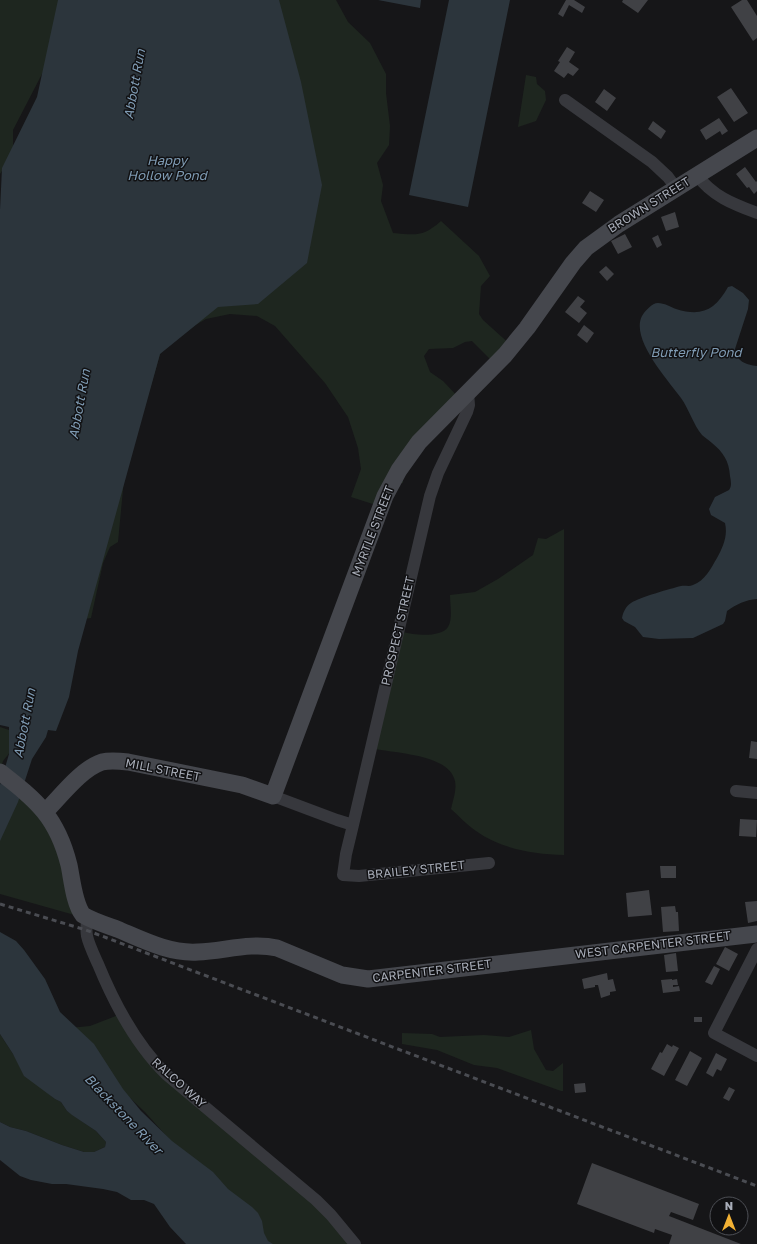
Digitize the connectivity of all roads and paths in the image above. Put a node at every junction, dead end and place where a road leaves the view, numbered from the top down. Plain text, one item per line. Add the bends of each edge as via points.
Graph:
1 (566, 100) dead end
2 (757, 138) edge
3 (697, 175) junction
4 (676, 188) junction
5 (757, 213) edge
6 (555, 289) joint
7 (468, 393) junction
8 (0, 772) edge
9 (736, 791) dead end
10 (757, 793) edge
11 (274, 796) junction
12 (45, 812) junction
13 (352, 825) junction
14 (489, 863) dead end
15 (343, 875) joint
16 (88, 917) junction
17 (757, 934) edge
18 (757, 948) edge
19 (549, 958) joint
20 (757, 1056) edge
21 (355, 1244) edge

1 - 4 street via 652,162
2 - 3 street, BROWN STREET
3 - 4 street, BROWN STREET
3 - 5 street via 718,196
4 - 6 street, BROWN STREET via 594,241 573,263
6 - 7 street, MYRTLE STREET via 516,342
7 - 11 street, MYRTLE STREET via 419,442 391,482
7 - 13 street, PROSPECT STREET via 467,412 430,496
8 - 12 street via 27,793
9 - 10 street
11 - 12 street, MILL STREET via 242,785 117,761 103,762 90,768
11 - 13 street, MILL STREET
12 - 16 street via 63,844 80,911
13 - 15 street, PROSPECT STREET
14 - 15 street, BRAILEY STREET via 359,876
16 - 19 street, CARPENTER STREET via 175,950 198,952 269,946 342,975 364,979
16 - 21 street, RALCO WAY via 87,937 104,979 135,1035 158,1066 316,1200
17 - 19 street, WEST CARPENTER STREET
18 - 20 street via 714,1033

